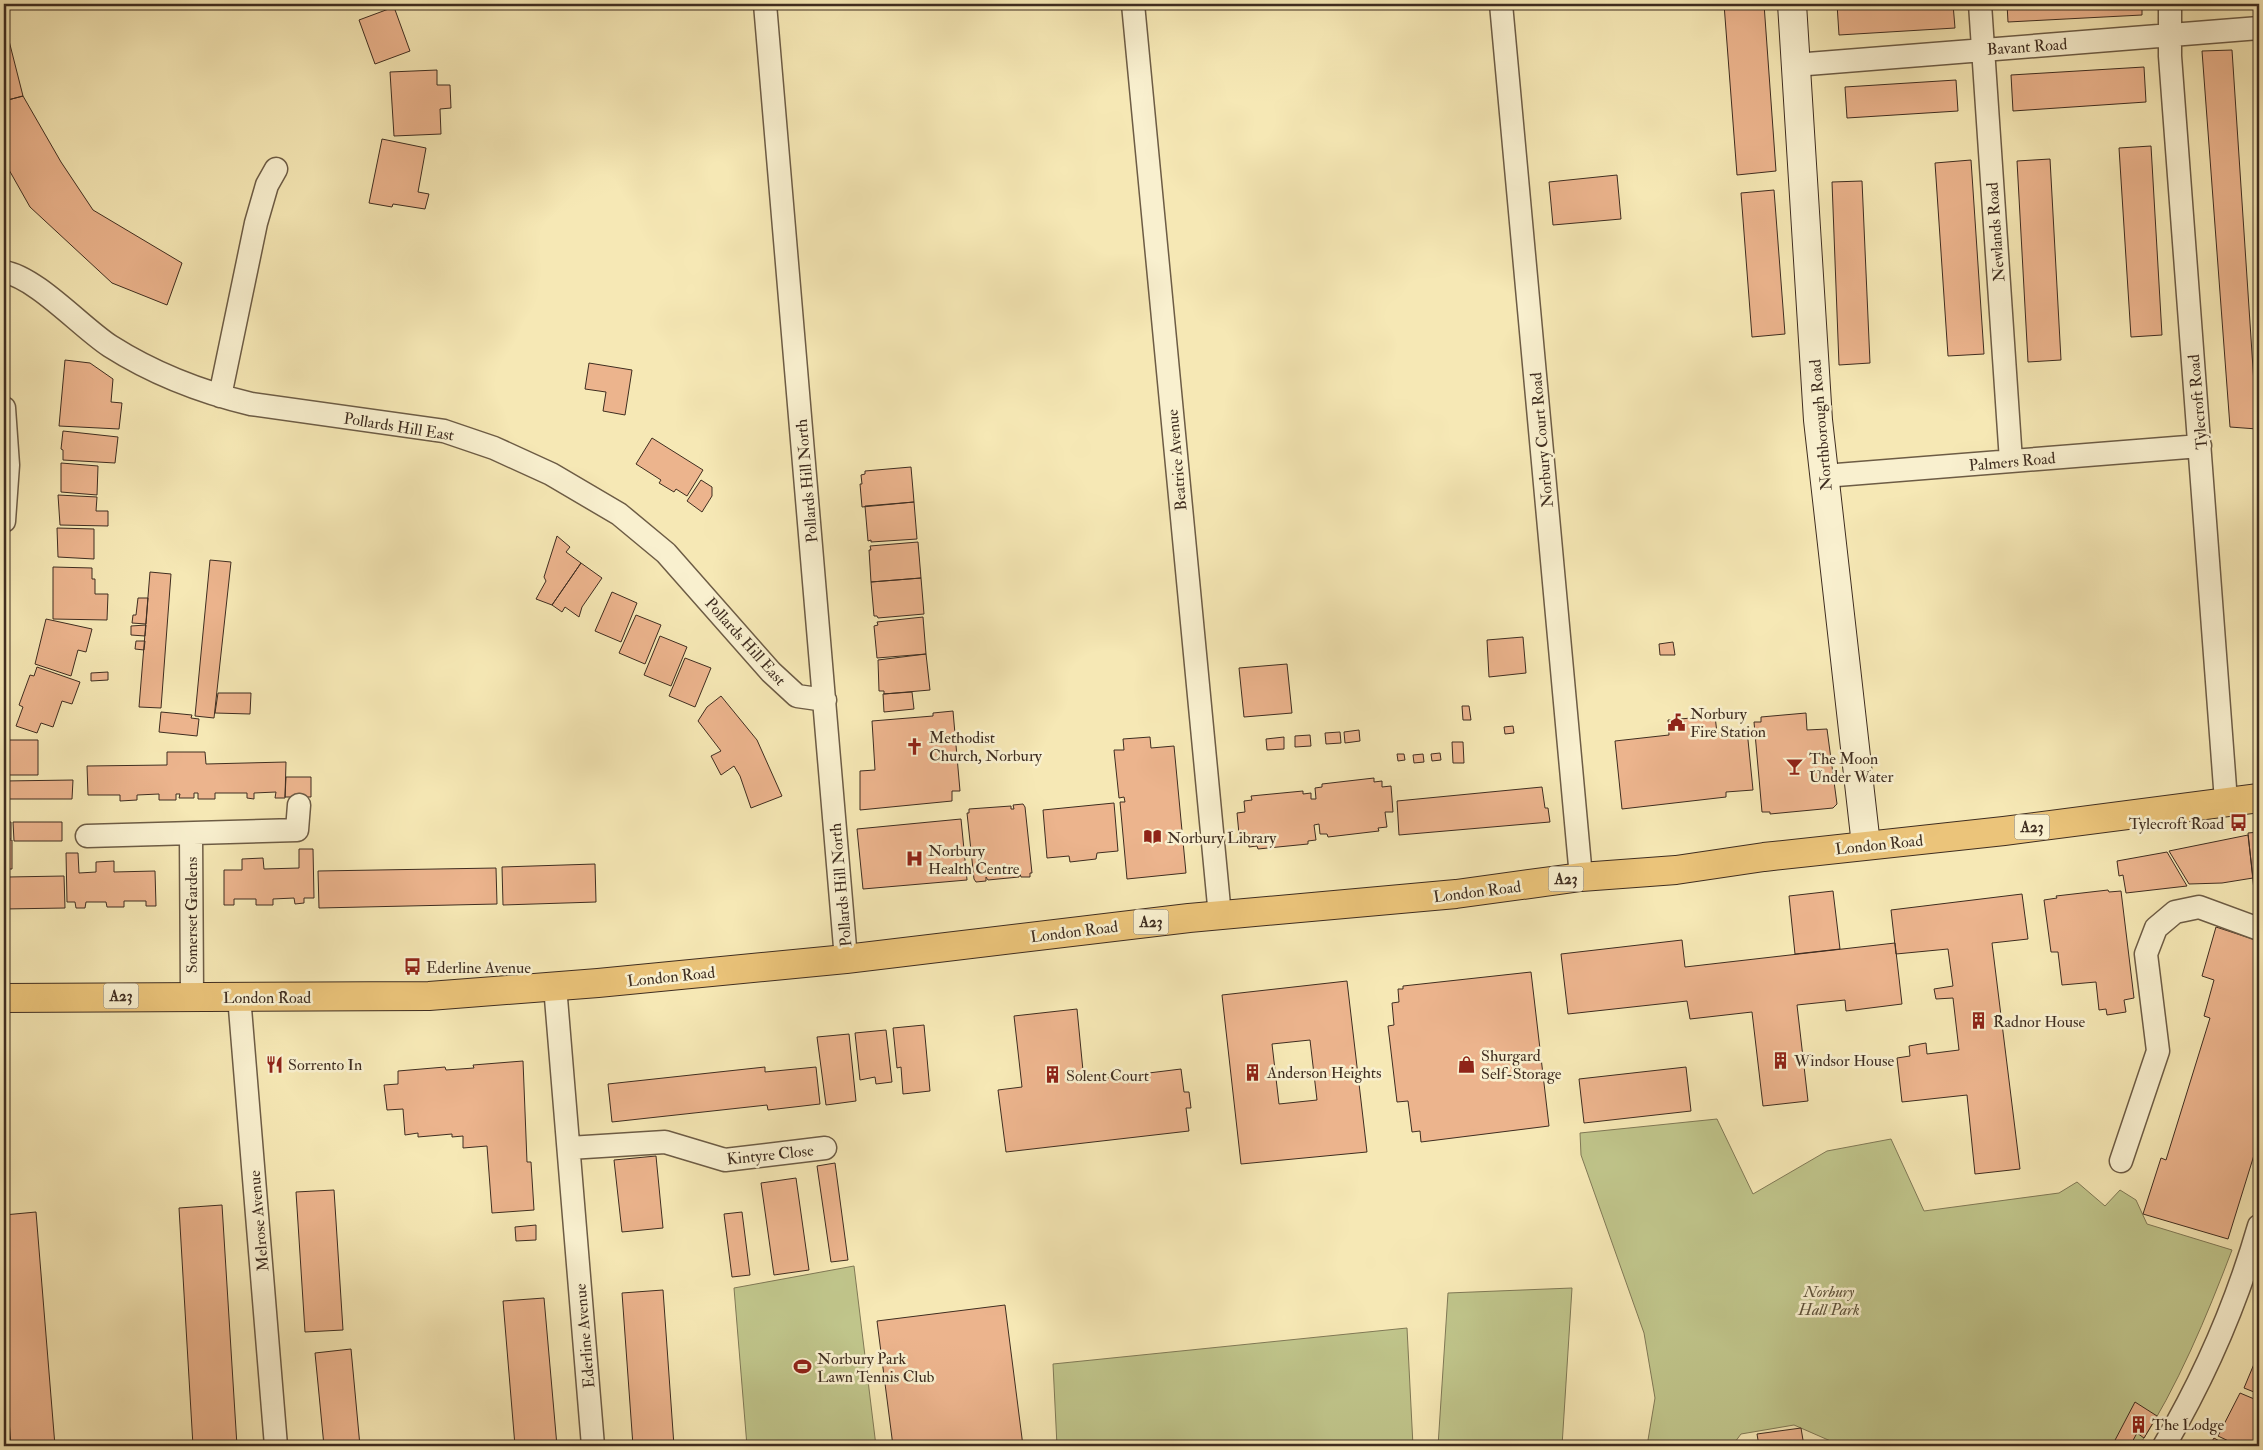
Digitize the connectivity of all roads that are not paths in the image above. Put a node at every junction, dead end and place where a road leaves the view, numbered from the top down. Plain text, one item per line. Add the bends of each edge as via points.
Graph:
1 (764, 4) edge
2 (1133, 4) edge
3 (1501, 4) edge
4 (1792, 4) edge
5 (1980, 4) edge
6 (2170, 4) edge
7 (2259, 28) edge
8 (2170, 36) junction
9 (1982, 50) junction
10 (1794, 65) junction
11 (276, 169) dead end
12 (4, 272) edge
13 (220, 396) junction
14 (4, 408) edge
15 (2200, 446) junction
16 (2011, 461) junction
17 (1824, 476) junction
18 (4, 521) edge
19 (825, 700) junction
20 (2259, 798) edge
21 (2226, 801) junction
22 (299, 805) dead end
23 (191, 834) junction
24 (87, 836) dead end
25 (1866, 845) junction
26 (1581, 877) junction
27 (1220, 916) junction
28 (2259, 929) edge
29 (846, 959) junction
30 (555, 986) junction
31 (192, 996) junction
32 (239, 996) junction
33 (4, 998) edge
34 (569, 1148) junction
35 (825, 1148) dead end
36 (2121, 1161) dead end
37 (2259, 1226) edge
38 (276, 1446) edge
39 (593, 1446) edge
40 (2164, 1446) edge

1 - 19 street, Pollards Hill North
2 - 27 street, Beatrice Avenue
3 - 26 street, Norbury Court Road
4 - 10 street, Northborough Road
5 - 9 street, Newlands Road
6 - 8 street, Tylecroft Road
7 - 8 street, Bavant Road
8 - 9 street, Bavant Road
8 - 15 street, Tylecroft Road
9 - 10 street, Bavant Road
9 - 16 street, Newlands Road
10 - 17 street, Northborough Road
11 - 13 street via 266,185 256,222
12 - 13 street, Pollards Hill East via 25,280 109,345 172,379
13 - 19 street, Pollards Hill East via 279,409 436,429 532,464 588,494 630,522 689,576 749,648 797,696
14 - 18 street via 8,465
15 - 16 street, Palmers Road
15 - 21 street, Tylecroft Road
16 - 17 street, Palmers Road
17 - 25 street, Northborough Road
19 - 29 street, Pollards Hill North
20 - 21 highway, London Road / A23
21 - 25 highway, London Road / A23 via 2004,831
22 - 23 street, Somerset Gardens via 298,830
23 - 24 street, Somerset Gardens
23 - 31 street, Somerset Gardens
25 - 26 highway, London Road / A23 via 1676,870
26 - 27 highway, London Road / A23 via 1456,894
27 - 29 highway, London Road / A23
28 - 36 street via 2199,907 2175,912 2156,928 2146,954 2158,1051
29 - 30 highway, London Road / A23
30 - 32 highway, London Road / A23 via 429,996
30 - 34 street, Ederline Avenue
31 - 32 highway, London Road / A23
31 - 33 highway, London Road / A23
32 - 38 street, Melrose Avenue
34 - 35 street, Kintyre Close via 665,1142 724,1160
34 - 39 street, Ederline Avenue
37 - 40 street via 2244,1275 2217,1340

